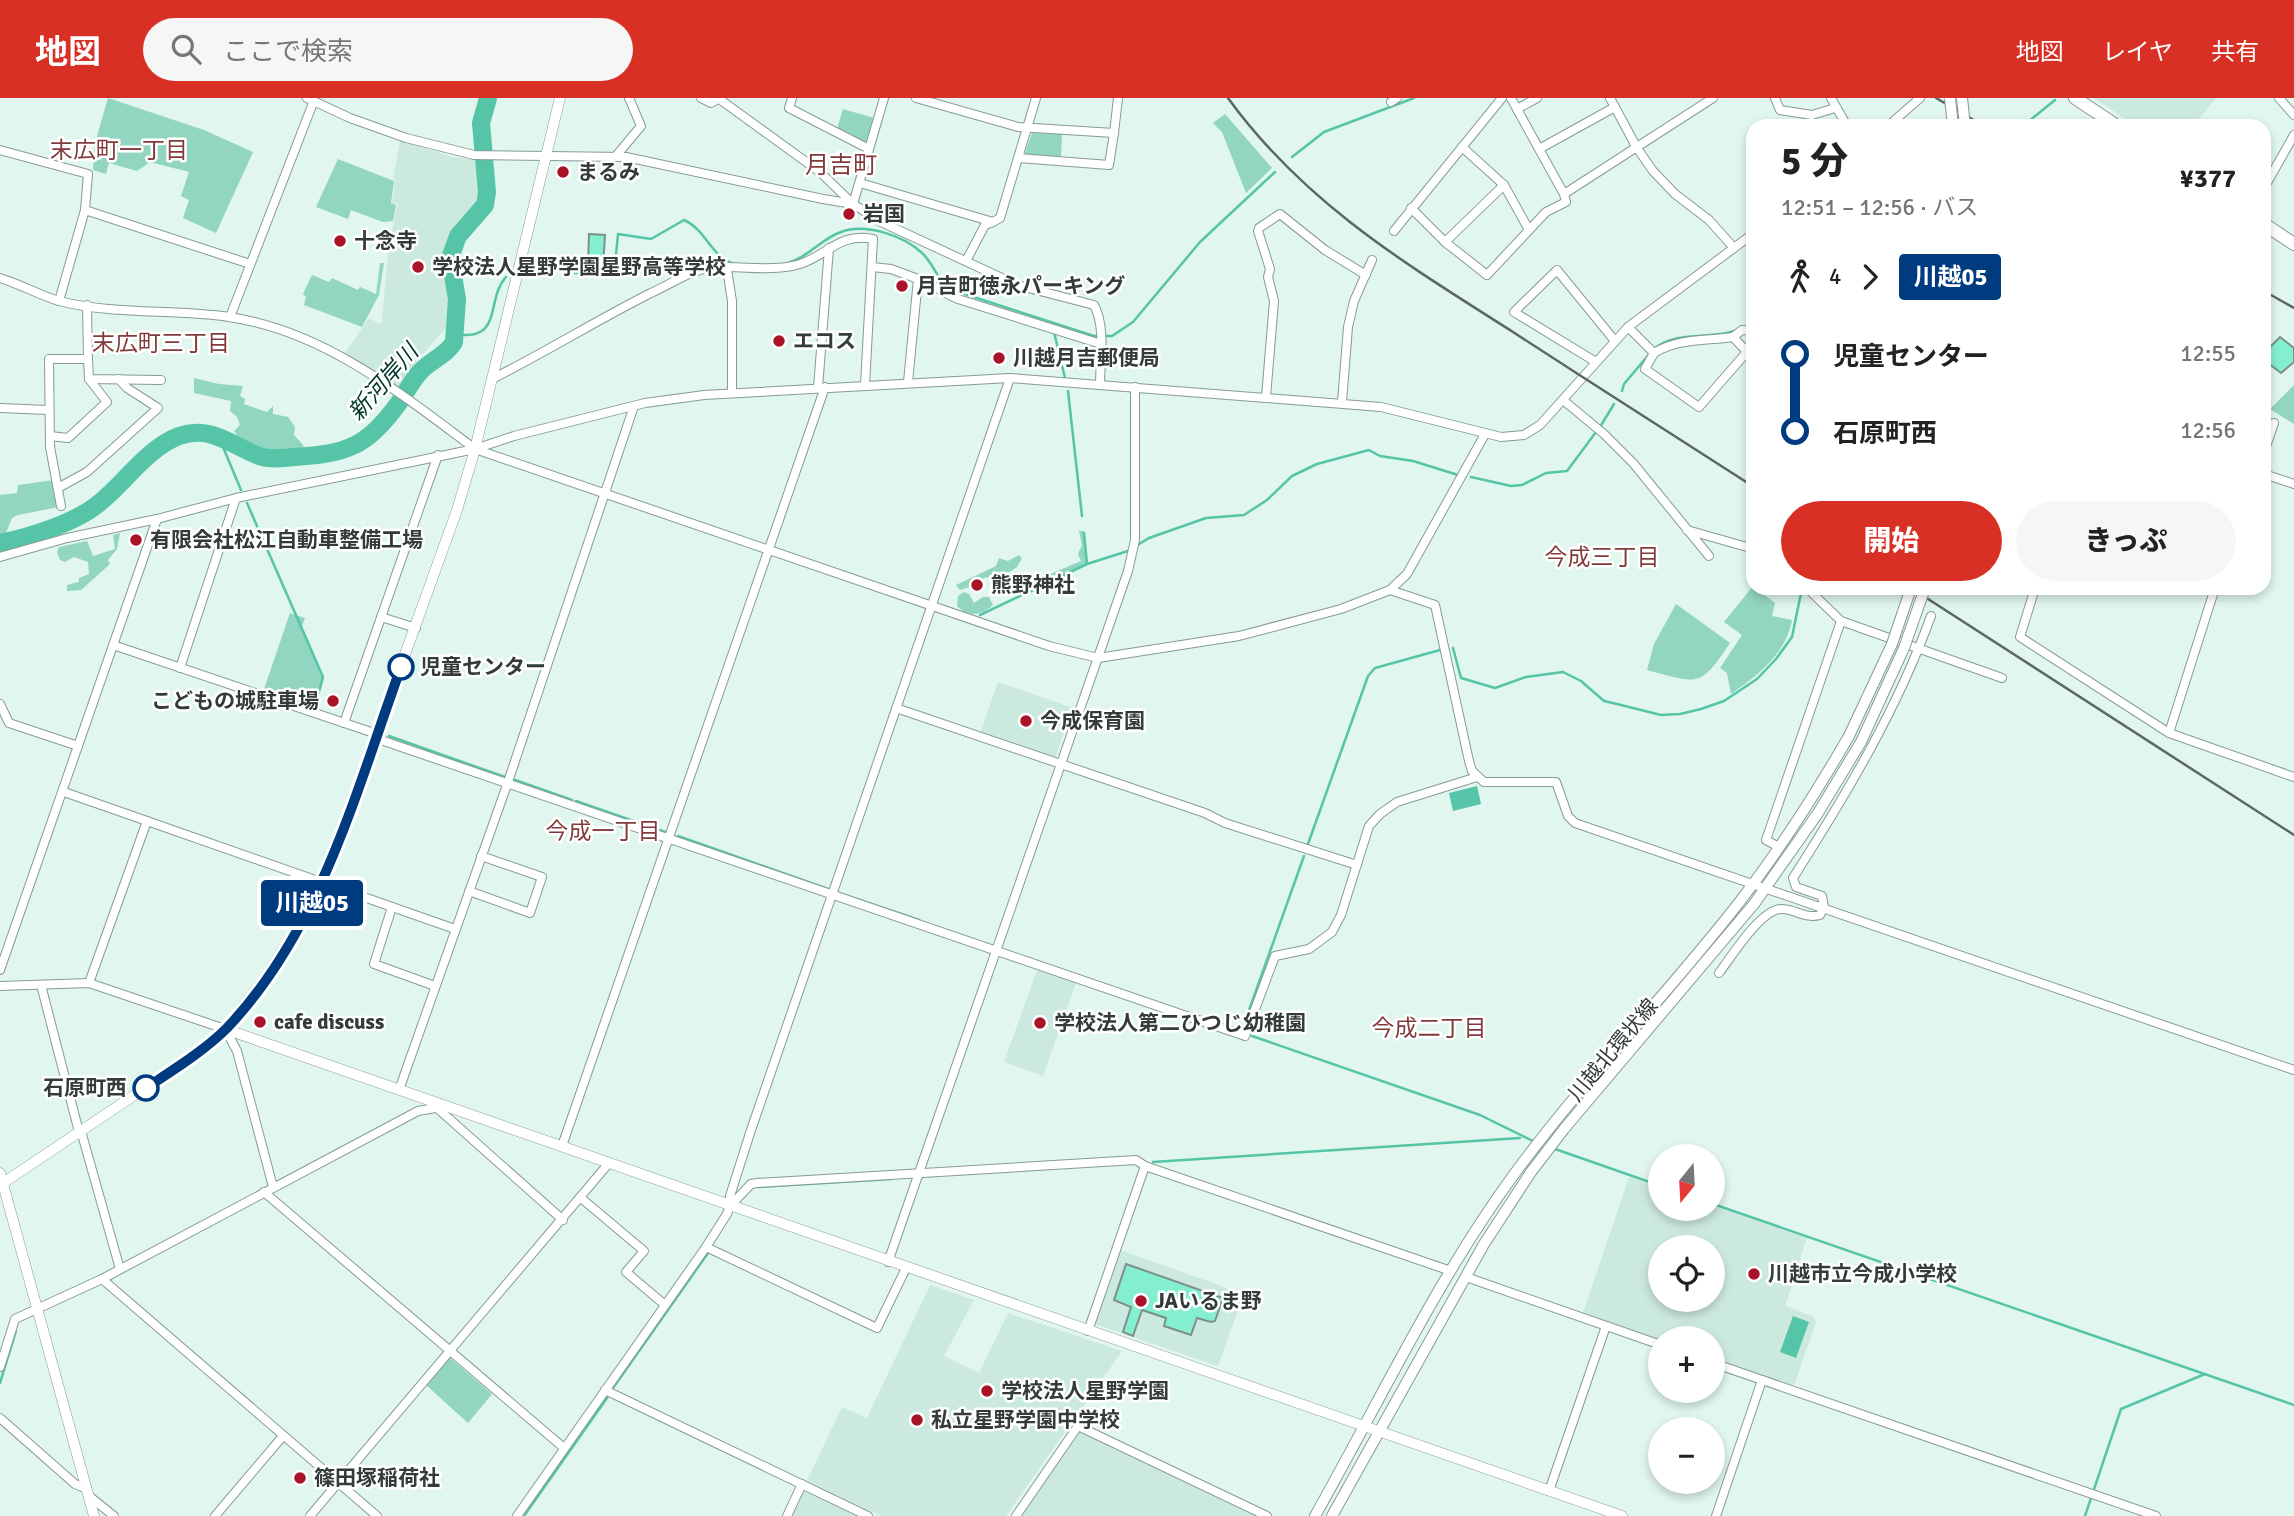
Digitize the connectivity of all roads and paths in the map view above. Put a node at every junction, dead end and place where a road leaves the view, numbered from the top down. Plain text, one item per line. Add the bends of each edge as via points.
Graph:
1 (560, 98) edge
2 (629, 98) edge
3 (701, 98) edge
4 (792, 98) edge
5 (884, 98) edge
6 (916, 98) edge
7 (1036, 98) edge
8 (1118, 98) edge
9 (1502, 98) edge
10 (1511, 98) edge
11 (1537, 98) edge
12 (1713, 98) edge
13 (1775, 98) edge
14 (1831, 98) edge
15 (1920, 98) edge
16 (1950, 98) edge
17 (1962, 98) edge
18 (2075, 98) edge
19 (2279, 98) edge
20 (718, 99) edge
21 (310, 100) edge
22 (1614, 101) edge
23 (1835, 108) junction
24 (1517, 109) junction
25 (2294, 116) edge
26 (1842, 119) edge
27 (1896, 119) edge
28 (1952, 119) edge
29 (1964, 119) edge
30 (2106, 119) edge
31 (1026, 128) junction
32 (1114, 133) junction
33 (2294, 135) edge
34 (1462, 147) junction
35 (1637, 148) junction
36 (0, 149) edge
37 (869, 149) junction
38 (1539, 149) junction
39 (546, 155) junction
40 (616, 156) junction
41 (1019, 158) junction
42 (2271, 176) edge
43 (860, 183) junction
44 (1504, 185) junction
45 (1564, 194) junction
46 (853, 204) junction
47 (1411, 208) junction
48 (85, 210) junction
49 (881, 222) junction
50 (993, 222) junction
51 (1529, 229) junction
52 (2271, 229) edge
53 (1394, 231) dead end
54 (873, 239) junction
55 (1746, 239) edge
56 (1445, 242) junction
57 (2294, 244) edge
58 (829, 248) junction
59 (1734, 248) junction
60 (1373, 260) dead end
61 (966, 261) junction
62 (250, 264) junction
63 (872, 267) junction
64 (727, 269) junction
65 (1366, 275) junction
66 (0, 278) edge
67 (918, 279) junction
68 (58, 300) junction
69 (87, 305) junction
70 (230, 317) junction
71 (1628, 327) junction
72 (1746, 330) edge
73 (1733, 337) junction
74 (1615, 341) junction
75 (1101, 344) junction
76 (1746, 352) edge
77 (1654, 353) junction
78 (88, 359) junction
79 (1746, 360) edge
80 (1595, 362) junction
81 (1010, 377) junction
82 (89, 379) junction
83 (119, 379) junction
84 (492, 379) junction
85 (161, 380) dead end
86 (908, 382) junction
87 (865, 385) junction
88 (1100, 385) junction
89 (1135, 387) junction
90 (822, 388) junction
91 (732, 393) junction
92 (1266, 397) junction
93 (1563, 400) junction
94 (1342, 402) junction
95 (634, 406) junction
96 (0, 408) edge
97 (48, 410) junction
98 (2274, 423) dead end
99 (2271, 432) edge
100 (1485, 434) junction
101 (50, 436) junction
102 (475, 449) junction
103 (438, 455) junction
104 (2271, 476) edge
105 (2294, 484) edge
106 (58, 488) junction
107 (606, 494) junction
108 (236, 498) junction
109 (61, 506) dead end
110 (157, 519) junction
111 (1687, 530) junction
112 (1746, 548) edge
113 (769, 550) junction
114 (1709, 556) dead end
115 (0, 557) edge
116 (1390, 590) junction
117 (1814, 595) edge
118 (1909, 595) edge
119 (1922, 595) edge
120 (2033, 595) edge
121 (2214, 595) edge
122 (931, 606) junction
123 (1931, 616) dead end
124 (380, 617) junction
125 (1841, 621) junction
126 (416, 628) junction
127 (113, 645) junction
128 (1919, 649) junction
129 (1098, 658) junction
130 (180, 668) junction
131 (2002, 678) dead end
132 (0, 704) edge
133 (896, 708) junction
134 (344, 723) junction
135 (2169, 733) junction
136 (376, 736) junction
137 (78, 746) junction
138 (1059, 765) junction
139 (1477, 777) junction
140 (2294, 777) edge
141 (508, 782) junction
142 (64, 792) junction
143 (146, 821) junction
144 (670, 838) junction
145 (1779, 847) junction
146 (481, 856) junction
147 (1357, 864) junction
148 (321, 882) junction
149 (1751, 885) junction
150 (1765, 889) junction
151 (469, 891) junction
152 (832, 895) junction
153 (392, 907) junction
154 (1824, 908) junction
155 (455, 929) junction
156 (995, 952) junction
157 (0, 970) edge
158 (1719, 973) dead end
159 (89, 983) junction
160 (41, 985) junction
161 (0, 986) edge
162 (435, 986) junction
163 (225, 1029) junction
164 (2294, 1070) edge
165 (399, 1090) junction
166 (438, 1105) junction
167 (80, 1132) junction
168 (562, 1146) junction
169 (609, 1163) junction
170 (1145, 1166) junction
171 (918, 1176) junction
172 (1, 1180) edge
173 (273, 1186) junction
174 (264, 1192) junction
175 (581, 1198) junction
176 (730, 1206) junction
177 (563, 1220) junction
178 (706, 1247) junction
179 (888, 1262) junction
180 (906, 1268) junction
181 (120, 1269) junction
182 (1451, 1271) junction
183 (1466, 1277) junction
184 (102, 1279) junction
185 (665, 1305) junction
186 (37, 1311) junction
187 (1606, 1326) junction
188 (1088, 1331) junction
189 (1648, 1341) edge
190 (450, 1353) junction
191 (0, 1367) edge
192 (1725, 1367) edge
193 (1762, 1380) junction
194 (605, 1390) junction
195 (0, 1418) edge
196 (1364, 1426) junction
197 (1379, 1431) junction
198 (283, 1436) junction
199 (564, 1448) junction
200 (338, 1483) junction
201 (802, 1484) junction
202 (1549, 1491) junction
203 (88, 1493) junction
204 (94, 1516) edge
205 (114, 1516) edge
206 (215, 1516) edge
207 (310, 1516) edge
208 (377, 1516) edge
209 (517, 1516) edge
210 (787, 1516) edge
211 (868, 1516) edge
212 (1016, 1516) edge
213 (1267, 1516) edge
214 (1315, 1516) edge
215 (1332, 1516) edge
216 (1622, 1516) edge
217 (1716, 1516) edge
218 (2156, 1516) edge

1 - 39 street
2 - 40 street via 641,127
3 - 20 street via 711,103
4 - 37 street via 789,108
5 - 37 street
6 - 31 street
7 - 31 street
8 - 32 street
9 - 34 street
10 - 24 street
11 - 24 street
12 - 35 street
13 - 23 street via 1780,110 1812,116
14 - 23 street
15 - 27 street
16 - 28 main road, bridge
17 - 29 main road, bridge
18 - 30 main road
19 - 25 street
20 - 46 street via 820,172
21 - 39 street via 406,138 474,155
21 - 62 street
22 - 35 street
22 - 38 street
23 - 26 street
24 - 38 street
31 - 32 street
31 - 41 street
32 - 41 street via 1109,165
33 - 42 street
34 - 44 street
34 - 47 street
35 - 45 street
35 - 59 street via 1675,194 1709,220
36 - 48 street via 88,174
37 - 43 street
38 - 45 street
39 - 40 street
39 - 84 street
40 - 46 street
41 - 50 street via 1000,218
43 - 46 street
43 - 50 street
44 - 51 street
44 - 56 street
45 - 51 street via 1566,202 1546,212
46 - 49 street
47 - 53 street
47 - 56 street
48 - 62 street
48 - 68 street
49 - 54 street
49 - 61 street
50 - 61 street via 985,225
51 - 56 street via 1487,275
52 - 57 main road
54 - 58 street via 854,236
54 - 63 street
55 - 59 street
58 - 64 street via 785,268
58 - 90 street
59 - 71 street
60 - 65 street
61 - 75 street via 1017,285 1094,305
62 - 70 street
63 - 67 street
63 - 87 street
64 - 84 street via 700,270 663,287
64 - 91 street via 732,301
65 - 92 street via 1280,214 1259,228 1274,309
65 - 94 street via 1348,327
66 - 68 street
67 - 75 street via 958,299
67 - 86 street
68 - 69 street
69 - 70 street
69 - 78 street
70 - 102 street via 332,351 394,389
71 - 74 street
71 - 77 street
72 - 73 street
73 - 76 street
73 - 77 street via 1667,345
74 - 80 street
74 - 80 street via 1557,270 1514,312
75 - 88 street
77 - 79 street via 1645,369 1699,407
78 - 82 street
78 - 97 street via 49,359
80 - 93 street
81 - 86 street
81 - 88 street
81 - 122 street
82 - 83 street
82 - 101 street via 107,402 68,438
83 - 85 street
83 - 106 street via 158,408 87,472
84 - 102 street
86 - 87 street
87 - 90 street
88 - 89 street
89 - 92 street
89 - 129 street via 1135,540
90 - 91 street
90 - 113 street
91 - 95 street
92 - 94 street
93 - 100 street via 1524,435
93 - 111 street via 1633,463
94 - 100 street via 1381,407
95 - 102 street
95 - 107 street
96 - 97 street
97 - 101 street
98 - 99 street
100 - 116 street via 1407,574
101 - 106 street
102 - 103 street
102 - 107 street
102 - 126 street
103 - 108 street
103 - 124 street
104 - 105 street
106 - 109 street
107 - 113 street
107 - 141 street
108 - 110 street
108 - 130 street
110 - 115 street
110 - 127 street
111 - 112 street
111 - 114 street
113 - 122 street
113 - 144 street
116 - 129 street via 1324,615 1239,636
116 - 139 street via 1435,605 1469,761
117 - 125 street
118 - 145 main road, 川越北環状線, bridge via 1892,644 1849,736
119 - 150 main road, 川越北環状線, bridge via 1899,660 1861,741
120 - 135 street via 2020,637
121 - 135 street
122 - 129 street
122 - 133 street
123 - 128 street
124 - 126 street
124 - 134 street
125 - 128 street
125 - 145 street via 1766,840
126 - 136 street
127 - 130 street
127 - 137 street
128 - 131 street
128 - 154 street via 1873,748 1793,877 1796,887 1822,896
129 - 138 street
130 - 134 street
132 - 137 street via 9,723
133 - 138 street
133 - 152 street
134 - 136 street
135 - 140 street
136 - 141 street
136 - 148 street
137 - 142 street
138 - 147 street
138 - 156 street
139 - 147 street via 1389,807 1369,826
139 - 149 street via 1493,784 1556,782 1575,823
141 - 144 street
141 - 146 street
142 - 143 street
142 - 157 street
143 - 148 street
143 - 159 street
144 - 152 street
144 - 168 street
145 - 149 main road, 川越北環状線
146 - 151 street
146 - 151 street via 542,877 530,913
147 - 156 street via 1332,932 1309,949 1275,956 1245,1036
148 - 153 street
148 - 163 street via 293,937
149 - 150 street
149 - 182 main road, 川越北環状線 via 1571,1100 1514,1175
150 - 154 street
150 - 183 main road, 川越北環状線 via 1564,1129
151 - 155 street
152 - 156 street
152 - 176 street via 737,1171
153 - 155 street
153 - 162 street via 374,964
154 - 158 street via 1821,915 1813,917 1783,908 1766,913
154 - 164 street
155 - 162 street
156 - 171 street
159 - 160 street
159 - 163 street
160 - 161 street
160 - 167 street
162 - 165 street
163 - 165 street
163 - 167 street
163 - 173 street via 237,1051
165 - 166 street
166 - 168 street
166 - 173 street
166 - 177 street
167 - 172 street
167 - 181 street
168 - 169 street
169 - 175 street
169 - 176 street
170 - 171 street via 1136,1160
170 - 182 street
170 - 188 street
171 - 176 street via 751,1184
171 - 179 street
172 - 186 street
173 - 174 street
174 - 181 street
174 - 190 street
175 - 177 street
175 - 185 street via 644,1251 626,1272
176 - 178 street
176 - 179 street
177 - 190 street
178 - 180 street via 877,1328
178 - 185 street
179 - 180 street
180 - 188 street
181 - 184 street
182 - 196 main road, 川越北環状線
183 - 187 street
183 - 197 main road, 川越北環状線
184 - 186 street
184 - 198 street
185 - 194 street
186 - 191 street via 15,1319
186 - 203 street
187 - 189 street
187 - 202 street
188 - 196 street
190 - 199 street
190 - 200 street
192 - 193 street
193 - 217 street
193 - 218 street
194 - 199 street
194 - 201 street
195 - 203 street
196 - 197 street
196 - 214 main road, 川越北環状線
197 - 202 street
197 - 215 main road, 川越北環状線
198 - 200 street
198 - 206 street
199 - 209 street
200 - 207 street
200 - 208 street
201 - 210 street
201 - 211 street
202 - 216 street
203 - 204 street
203 - 205 street
212 - 213 street via 1078,1426

